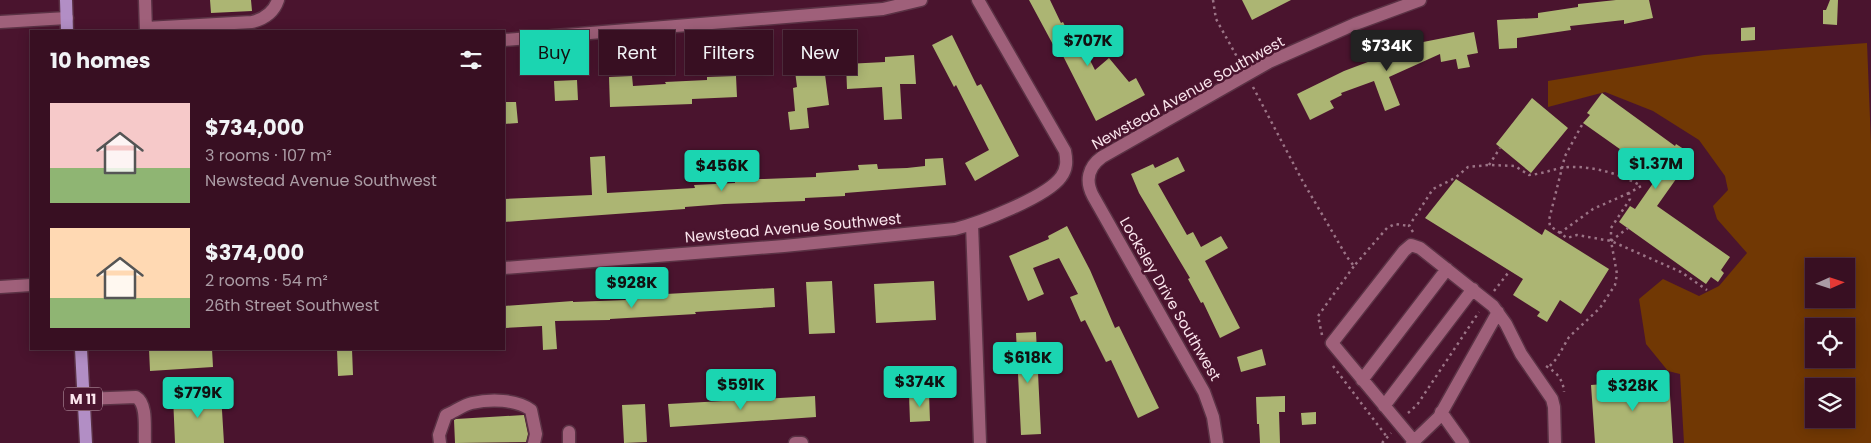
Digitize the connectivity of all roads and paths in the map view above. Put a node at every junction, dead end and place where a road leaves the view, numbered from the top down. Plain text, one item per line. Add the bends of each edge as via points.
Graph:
1 (66, 0) edge
2 (144, 0) edge
3 (278, 0) edge
4 (921, 0) edge
5 (978, 0) edge
6 (1213, 0) edge
7 (1420, 0) edge
8 (67, 18) junction
9 (0, 22) edge
10 (146, 29) edge
11 (68, 30) edge
12 (505, 40) edge
13 (1247, 75) junction
14 (1584, 123) dead end
15 (1500, 148) dead end
16 (1488, 165) junction
17 (1561, 168) junction
18 (1088, 174) joint
19 (1629, 193) junction
20 (972, 224) junction
21 (1409, 226) junction
22 (1628, 228) dead end
23 (1560, 233) junction
24 (1416, 235) dead end
25 (1611, 241) junction
26 (505, 268) edge
27 (1447, 268) junction
28 (1508, 272) dead end
29 (30, 285) edge
30 (1487, 286) dead end
31 (0, 287) edge
32 (1473, 289) junction
33 (1707, 290) dead end
34 (1493, 296) junction
35 (1498, 312) junction
36 (81, 350) edge
37 (1544, 364) dead end
38 (1362, 380) junction
39 (83, 399) junction
40 (1384, 406) junction
41 (1441, 412) junction
42 (1399, 423) junction
43 (1413, 442) edge
44 (86, 443) edge
45 (145, 443) edge
46 (440, 443) edge
47 (534, 443) edge
48 (795, 443) edge
49 (802, 443) edge
50 (980, 443) edge
51 (1217, 443) edge
52 (1382, 443) edge
53 (1463, 443) edge
54 (1555, 443) edge

1 - 8 main road
2 - 10 street
3 - 10 street via 266,16 252,22
4 - 12 street via 883,10
5 - 20 street, Newstead Avenue Southwest via 1062,145 1066,167 1049,188
6 - 13 path via 1216,20
7 - 13 street, Newstead Avenue Southwest via 1355,24
8 - 9 street
8 - 11 main road
13 - 18 street, Newstead Avenue Southwest via 1102,157
13 - 21 path via 1302,180 1354,266 1387,228 1395,224
14 - 17 path
15 - 16 path
16 - 17 path via 1515,166 1529,174
16 - 21 path via 1468,166 1455,178 1433,189
17 - 19 path via 1608,172 1641,186
17 - 23 path via 1549,221 1550,226
18 - 51 street, Locksley Drive Southwest via 1093,196 1204,392 1213,417
19 - 23 path via 1593,209
19 - 25 path via 1630,199 1612,227
20 - 26 street, Newstead Avenue Southwest via 955,229 794,245
20 - 50 street
21 - 24 path
22 - 25 path
23 - 25 path via 1567,238 1577,235
25 - 33 path via 1681,272
25 - 37 path via 1617,274 1611,291 1600,308 1569,337 1554,362 1548,367
27 - 32 street
27 - 38 street
27 - 38 street via 1411,245 1332,343
28 - 34 path
29 - 31 street
30 - 34 path
32 - 34 street
32 - 40 street
34 - 35 street
34 - 42 path
35 - 41 street
35 - 54 street via 1520,354 1552,399
36 - 39 main road, M 11
38 - 40 street
39 - 44 main road, M 11
39 - 45 street via 136,397 143,408
40 - 42 street
41 - 43 street
41 - 53 street
42 - 43 street
42 - 52 path
46 - 47 street via 439,435 446,416 472,403 500,401 522,404 531,410 536,434
48 - 49 street

